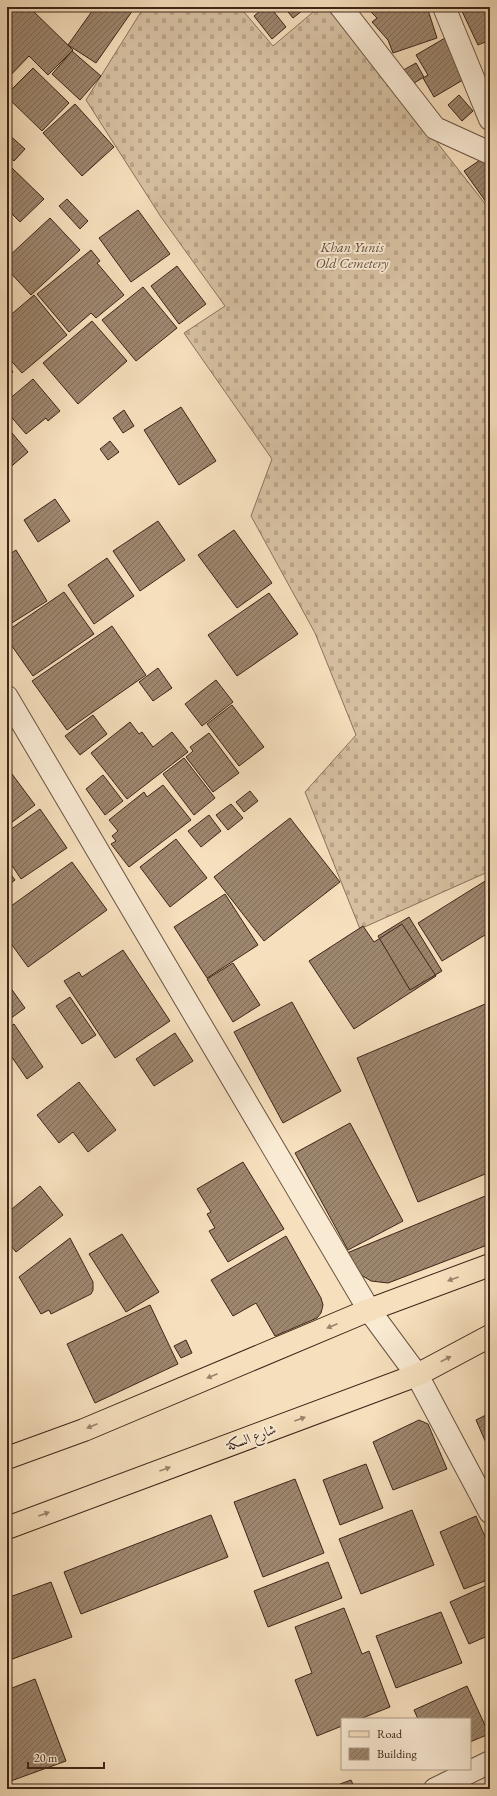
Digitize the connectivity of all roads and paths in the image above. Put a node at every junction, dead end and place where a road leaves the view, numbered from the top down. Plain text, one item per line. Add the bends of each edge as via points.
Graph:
1 (341, 7) edge
2 (444, 7) edge
3 (490, 119) edge
4 (490, 153) edge
5 (8, 701) edge
6 (490, 1265) edge
7 (369, 1310) junction
8 (490, 1336) edge
9 (417, 1375) junction
10 (7, 1458) edge
11 (490, 1512) edge
12 (7, 1528) edge
13 (490, 1762) edge
14 (435, 1789) edge

1 - 4 street via 435,128
2 - 3 street
5 - 7 street
6 -> 7 main road
7 - 9 street
7 -> 10 main road via 84,1430
9 -> 8 main road, شارع السكة
9 - 11 street
12 -> 9 main road, شارع السكة
13 - 14 street

